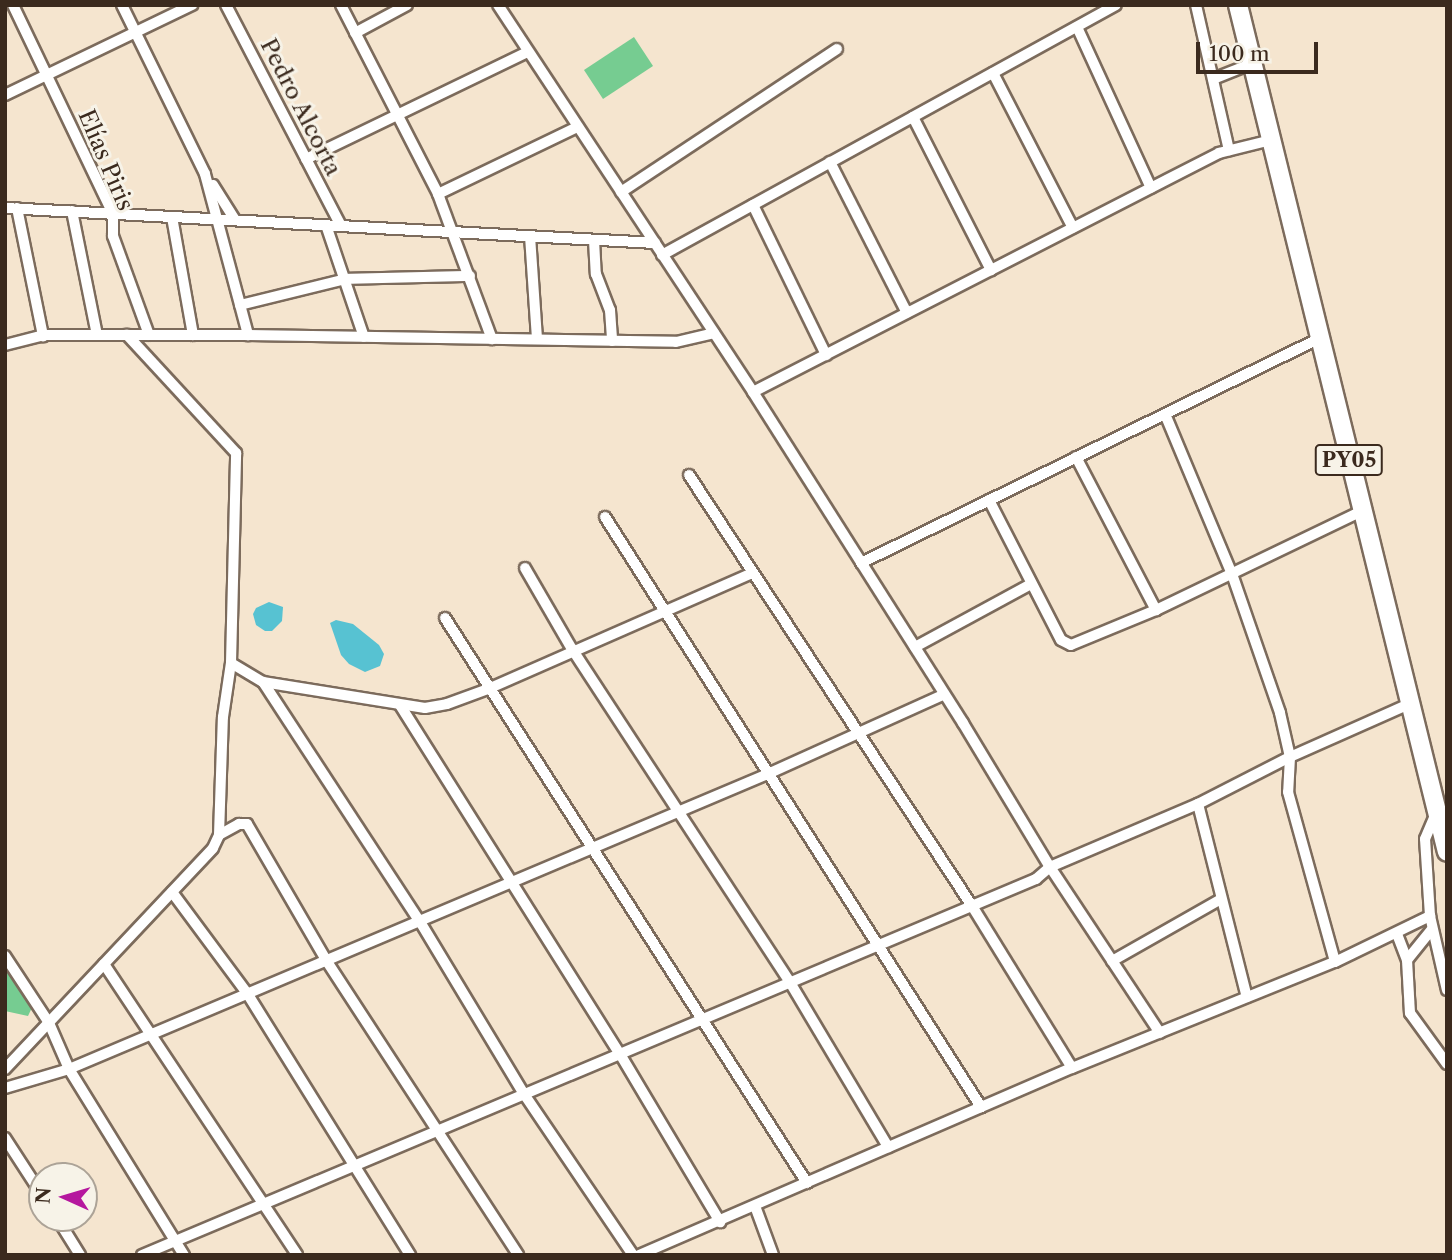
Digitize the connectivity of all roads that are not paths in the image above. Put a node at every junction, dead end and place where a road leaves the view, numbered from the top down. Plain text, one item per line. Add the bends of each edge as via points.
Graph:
1 (13, 5) edge
2 (122, 5) edge
3 (192, 5) edge
4 (226, 5) edge
5 (341, 5) edge
6 (407, 5) edge
7 (498, 5) edge
8 (1116, 5) edge
9 (1196, 5) edge
10 (1238, 5) edge
11 (1077, 27) junction
12 (136, 33) junction
13 (355, 33) junction
14 (837, 49) dead end
15 (527, 52) junction
16 (1253, 63) junction
17 (993, 73) junction
18 (47, 74) junction
19 (1213, 79) junction
20 (5, 95) edge
21 (396, 115) junction
22 (913, 117) junction
23 (577, 127) junction
24 (1271, 140) junction
25 (1229, 150) junction
26 (306, 159) junction
27 (830, 162) junction
28 (205, 174) junction
29 (1151, 188) junction
30 (621, 192) junction
31 (438, 194) junction
32 (753, 205) junction
33 (5, 208) edge
34 (17, 208) junction
35 (72, 211) junction
36 (113, 214) junction
37 (172, 217) junction
38 (219, 219) junction
39 (235, 220) junction
40 (326, 225) junction
41 (341, 226) junction
42 (1073, 228) junction
43 (453, 232) junction
44 (530, 236) junction
45 (594, 240) junction
46 (655, 243) junction
47 (662, 255) junction
48 (991, 270) junction
49 (470, 276) junction
50 (346, 279) junction
51 (240, 305) junction
52 (907, 313) junction
53 (714, 333) junction
54 (97, 335) junction
55 (127, 335) junction
56 (149, 335) junction
57 (193, 335) junction
58 (248, 335) junction
59 (43, 336) junction
60 (363, 337) junction
61 (492, 339) junction
62 (537, 339) junction
63 (1318, 339) junction
64 (612, 341) junction
65 (6, 342) edge
66 (827, 355) junction
67 (753, 392) junction
68 (1165, 414) junction
69 (1076, 457) junction
70 (689, 475) dead end
71 (989, 500) junction
72 (1362, 512) junction
73 (605, 517) dead end
74 (862, 563) junction
75 (525, 568) dead end
76 (752, 573) junction
77 (1232, 574) junction
78 (1031, 584) junction
79 (665, 610) junction
80 (1156, 610) junction
81 (445, 618) dead end
82 (915, 647) junction
83 (572, 649) junction
84 (231, 663) junction
85 (263, 682) junction
86 (488, 689) junction
87 (943, 695) junction
88 (1409, 704) junction
89 (400, 705) junction
90 (857, 733) junction
91 (1290, 757) junction
92 (771, 773) junction
93 (1198, 804) junction
94 (1442, 808) edge
95 (680, 811) junction
96 (219, 835) junction
97 (591, 848) junction
98 (1447, 852) edge
99 (1050, 867) junction
100 (511, 881) junction
101 (172, 892) junction
102 (1221, 899) junction
103 (972, 906) junction
104 (1430, 916) junction
105 (419, 920) junction
106 (1432, 929) junction
107 (1397, 934) junction
108 (880, 945) junction
109 (5, 956) edge
110 (326, 960) junction
111 (1407, 960) junction
112 (1112, 961) junction
113 (1335, 962) junction
114 (104, 964) junction
115 (791, 984) junction
116 (1447, 990) edge
117 (247, 993) junction
118 (1247, 997) junction
119 (702, 1020) junction
120 (49, 1023) junction
121 (1160, 1033) junction
122 (152, 1034) junction
123 (1430, 1043) junction
124 (1447, 1051) edge
125 (620, 1054) junction
126 (1447, 1064) edge
127 (1072, 1068) junction
128 (5, 1069) edge
129 (69, 1069) junction
130 (5, 1088) edge
131 (524, 1094) junction
132 (981, 1107) junction
133 (437, 1131) junction
134 (5, 1138) edge
135 (888, 1147) junction
136 (355, 1166) junction
137 (28, 1173) edge
138 (807, 1183) junction
139 (263, 1205) junction
140 (755, 1206) junction
141 (720, 1222) junction
142 (66, 1232) edge
143 (174, 1241) junction
144 (80, 1255) edge
145 (142, 1255) edge
146 (184, 1255) edge
147 (297, 1255) edge
148 (411, 1255) edge
149 (518, 1255) edge
150 (633, 1255) edge
151 (639, 1255) edge
152 (773, 1255) edge

1 - 18 street, Elías Piris
2 - 12 street
3 - 12 street
4 - 26 street, Pedro Alcorta
5 - 13 street
6 - 13 street
7 - 15 street
8 - 11 street
9 - 19 street
10 - 16 highway, PY05
11 - 17 street
11 - 29 street
12 - 18 street
12 - 28 street
13 - 21 street
14 - 30 street
15 - 21 street
15 - 23 street
16 - 19 street
16 - 24 highway, PY05
17 - 22 street
17 - 42 street
18 - 20 street
18 - 36 street, Elías Piris
19 - 25 street
21 - 26 street
21 - 31 street
22 - 27 street
22 - 48 street
23 - 30 street
23 - 31 street
24 - 25 street
24 - 63 highway, PY05
25 - 29 street
26 - 41 street, Pedro Alcorta
27 - 32 street
27 - 52 street
28 - 38 street
28 - 39 street
29 - 42 street
30 - 46 street
31 - 43 street
32 - 47 street
32 - 66 street
33 - 34 street
34 - 35 street
34 - 59 street
35 - 36 street
35 - 54 street
36 - 37 street
36 - 56 street, Elías Piris via 113,236
37 - 38 street
37 - 57 street
38 - 39 street
38 - 51 street
39 - 40 street
40 - 41 street
40 - 50 street
41 - 43 street
42 - 48 street
43 - 44 street
43 - 49 street
44 - 45 street
44 - 62 street
45 - 46 street
45 - 64 street via 596,274 610,310
46 - 47 street
47 - 53 street
48 - 52 street
49 - 50 street
49 - 61 street
50 - 51 street
50 - 60 street
51 - 58 street
52 - 66 street
53 - 64 street via 676,342
53 - 67 street
54 - 55 street
54 - 59 street
55 - 56 street
55 - 84 street via 236,453
56 - 57 street
57 - 58 street
58 - 60 street
59 - 65 street
60 - 61 street
61 - 62 street
62 - 64 street
63 - 68 street
63 - 72 highway, PY05
66 - 67 street
67 - 74 street
68 - 69 street
68 - 77 street
69 - 71 street
69 - 80 street
70 - 76 street
71 - 74 street
71 - 78 street
72 - 77 street
72 - 88 highway, PY05
73 - 79 street
74 - 82 street
75 - 83 street
76 - 79 street
76 - 90 street
77 - 80 street
77 - 91 street via 1280,713
78 - 80 street via 1061,640 1071,645
78 - 82 street
79 - 83 street
79 - 92 street
81 - 86 street
82 - 87 street
83 - 86 street
83 - 95 street
84 - 85 street
84 - 96 street via 223,717
85 - 89 street
85 - 105 street
86 - 89 street via 436,706
86 - 97 street
87 - 90 street
87 - 99 street
88 - 91 street
88 - 94 highway, PY05 via 1429,779
89 - 100 street
90 - 92 street
90 - 103 street
91 - 93 street
91 - 113 street via 1288,792
92 - 95 street
92 - 108 street
93 - 99 street
93 - 102 street
94 - 98 highway, PY05
94 - 104 street via 1425,839
95 - 97 street
95 - 115 street
96 - 101 street via 213,848
96 - 110 street via 247,824
97 - 100 street
97 - 119 street
99 - 103 street via 1036,879
99 - 112 street
100 - 105 street
100 - 125 street
101 - 114 street
101 - 117 street
102 - 112 street
102 - 118 street
103 - 108 street
103 - 127 street
104 - 106 street
104 - 107 street
105 - 110 street
105 - 131 street
106 - 111 street
106 - 116 street
107 - 111 street
107 - 113 street
108 - 115 street
108 - 132 street
109 - 120 street
110 - 117 street
110 - 133 street
111 - 123 street via 1410,1013
112 - 121 street
113 - 118 street
114 - 120 street
114 - 122 street
115 - 119 street
115 - 135 street
117 - 122 street
117 - 136 street
118 - 121 street
119 - 125 street
119 - 138 street
120 - 128 street
120 - 129 street
121 - 127 street
122 - 129 street
122 - 139 street
123 - 124 street
123 - 126 street
125 - 131 street
125 - 141 street
127 - 132 street
129 - 130 street
129 - 143 street
131 - 133 street
131 - 150 street
132 - 135 street
133 - 136 street
133 - 149 street
134 - 137 street
135 - 138 street
136 - 139 street
136 - 148 street
138 - 140 street
139 - 143 street
139 - 147 street
140 - 141 street
140 - 152 street
141 - 151 street
142 - 144 street
143 - 145 street
143 - 146 street

